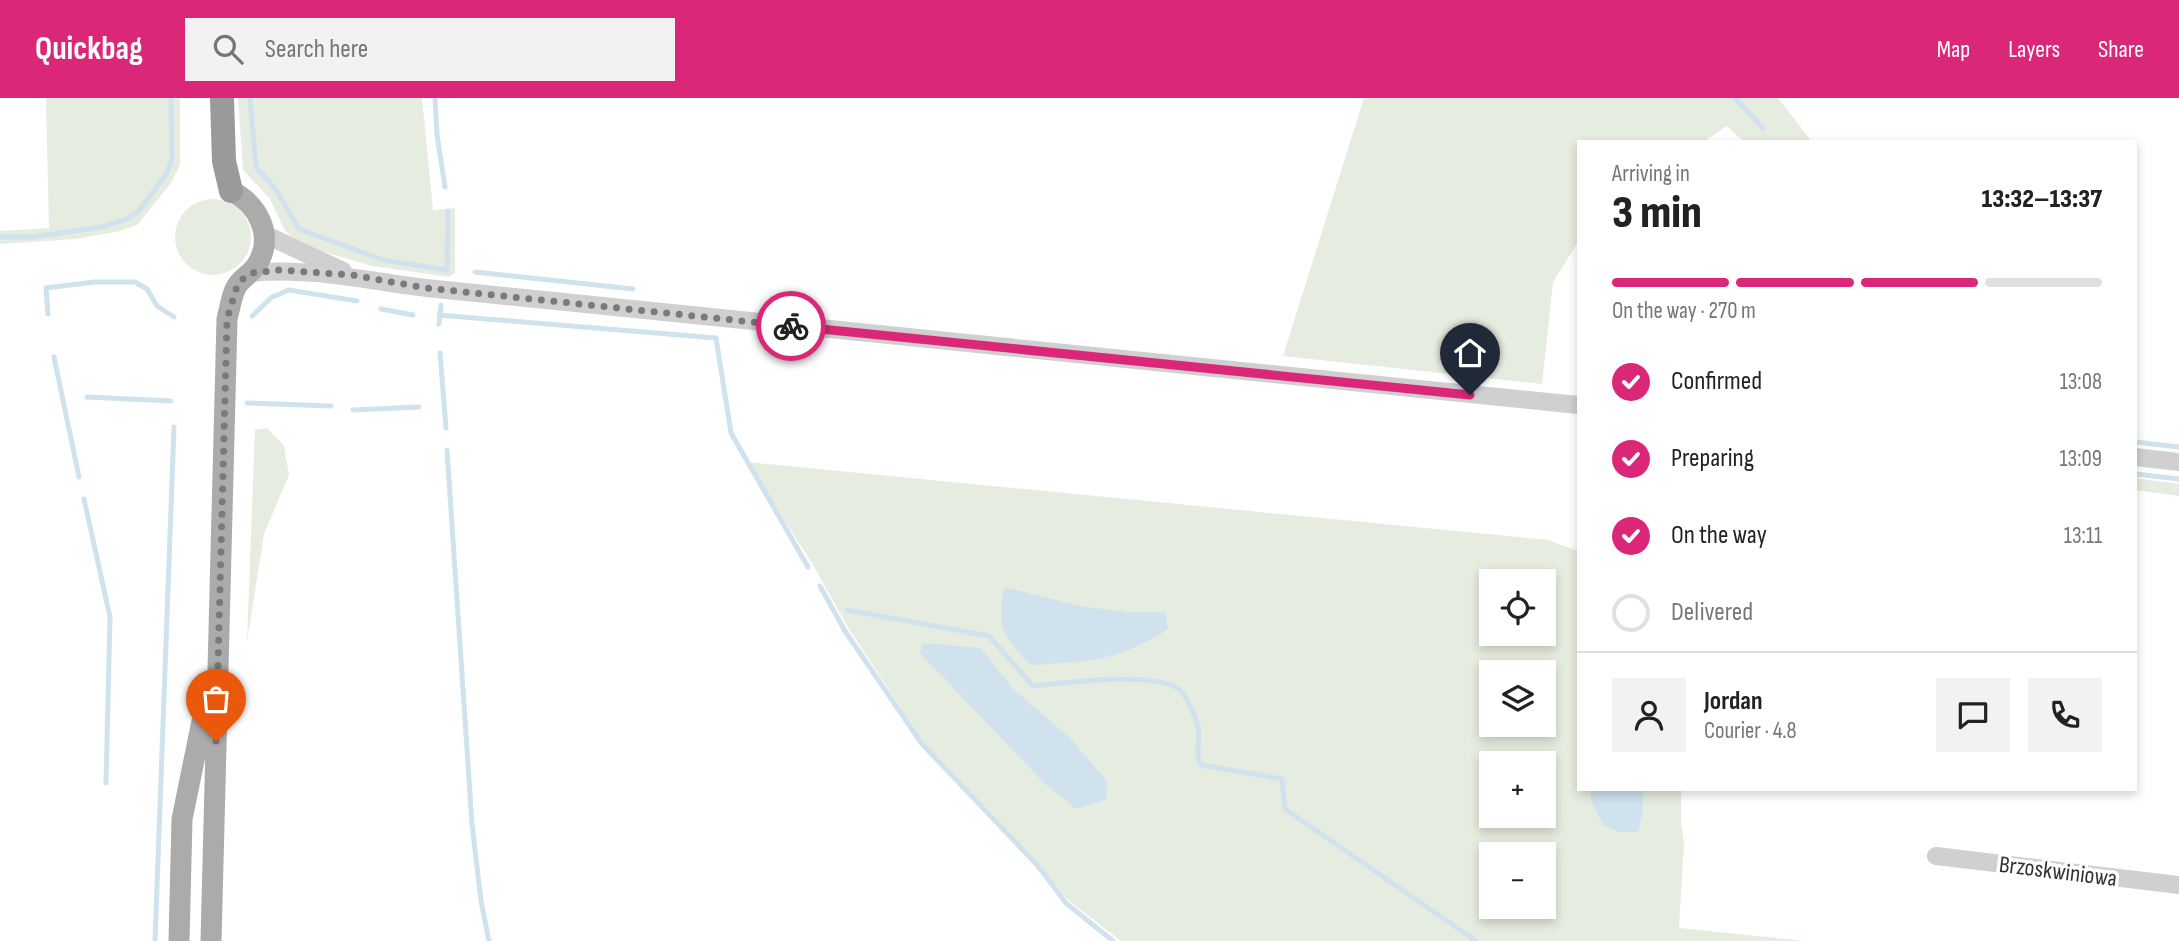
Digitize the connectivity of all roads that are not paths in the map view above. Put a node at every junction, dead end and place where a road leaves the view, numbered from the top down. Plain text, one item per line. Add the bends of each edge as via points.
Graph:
1 (222, 98) edge
2 (231, 191) joint
3 (264, 234) junction
4 (251, 273) junction
5 (352, 275) junction
6 (1577, 405) edge
7 (2137, 457) edge
8 (2179, 462) edge
9 (218, 647) junction
10 (1936, 856) dead end
11 (2179, 885) edge
12 (179, 941) edge
13 (211, 941) edge

1 - 2 highway via 224,162
2 - 3 main road via 254,208
3 - 4 main road via 262,255
3 - 5 street
4 - 5 street via 279,270
4 - 9 main road via 238,283 227,319
5 - 6 street via 426,288
7 - 8 street
9 - 12 main road via 182,819
9 - 13 main road
10 - 11 street, Brzoskwiniowa

